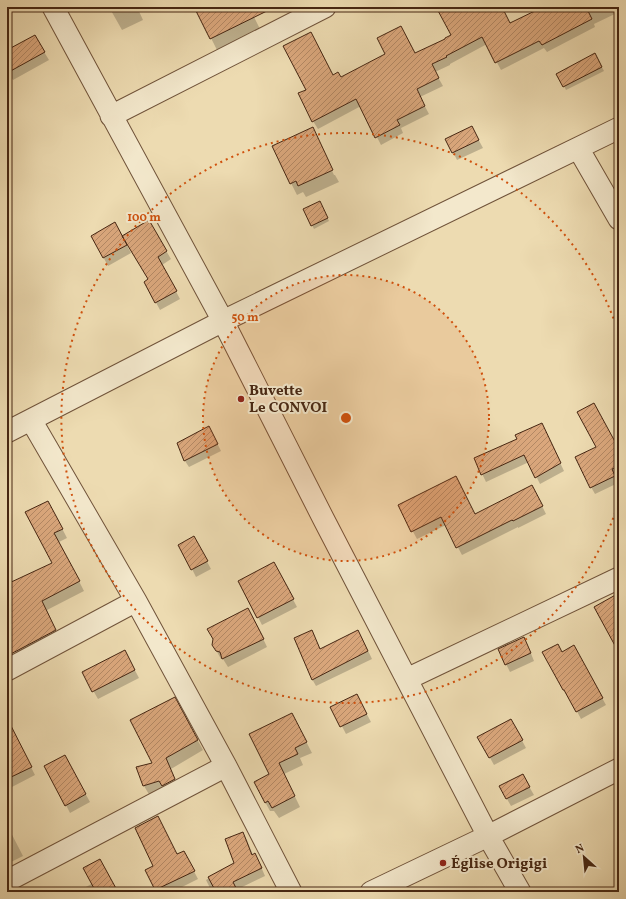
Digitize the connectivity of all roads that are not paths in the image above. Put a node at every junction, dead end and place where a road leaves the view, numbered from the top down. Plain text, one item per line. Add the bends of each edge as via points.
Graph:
1 (53, 7) edge
2 (325, 7) edge
3 (111, 116) junction
4 (619, 128) edge
5 (578, 148) junction
6 (619, 219) edge
7 (223, 321) junction
8 (31, 420) junction
9 (7, 432) edge
10 (619, 578) edge
11 (136, 601) junction
12 (7, 670) edge
13 (407, 679) junction
14 (226, 766) junction
15 (619, 768) edge
16 (488, 836) junction
17 (7, 881) edge
18 (291, 892) edge
19 (371, 892) edge
20 (520, 892) edge

1 - 3 street
2 - 3 street
3 - 7 street
4 - 5 street
5 - 6 street
5 - 7 street
7 - 8 street
7 - 13 street
8 - 9 street
8 - 11 street
10 - 13 street
11 - 12 street
11 - 14 street
13 - 16 street
14 - 17 street
14 - 18 street
15 - 16 street
16 - 19 street
16 - 20 street

